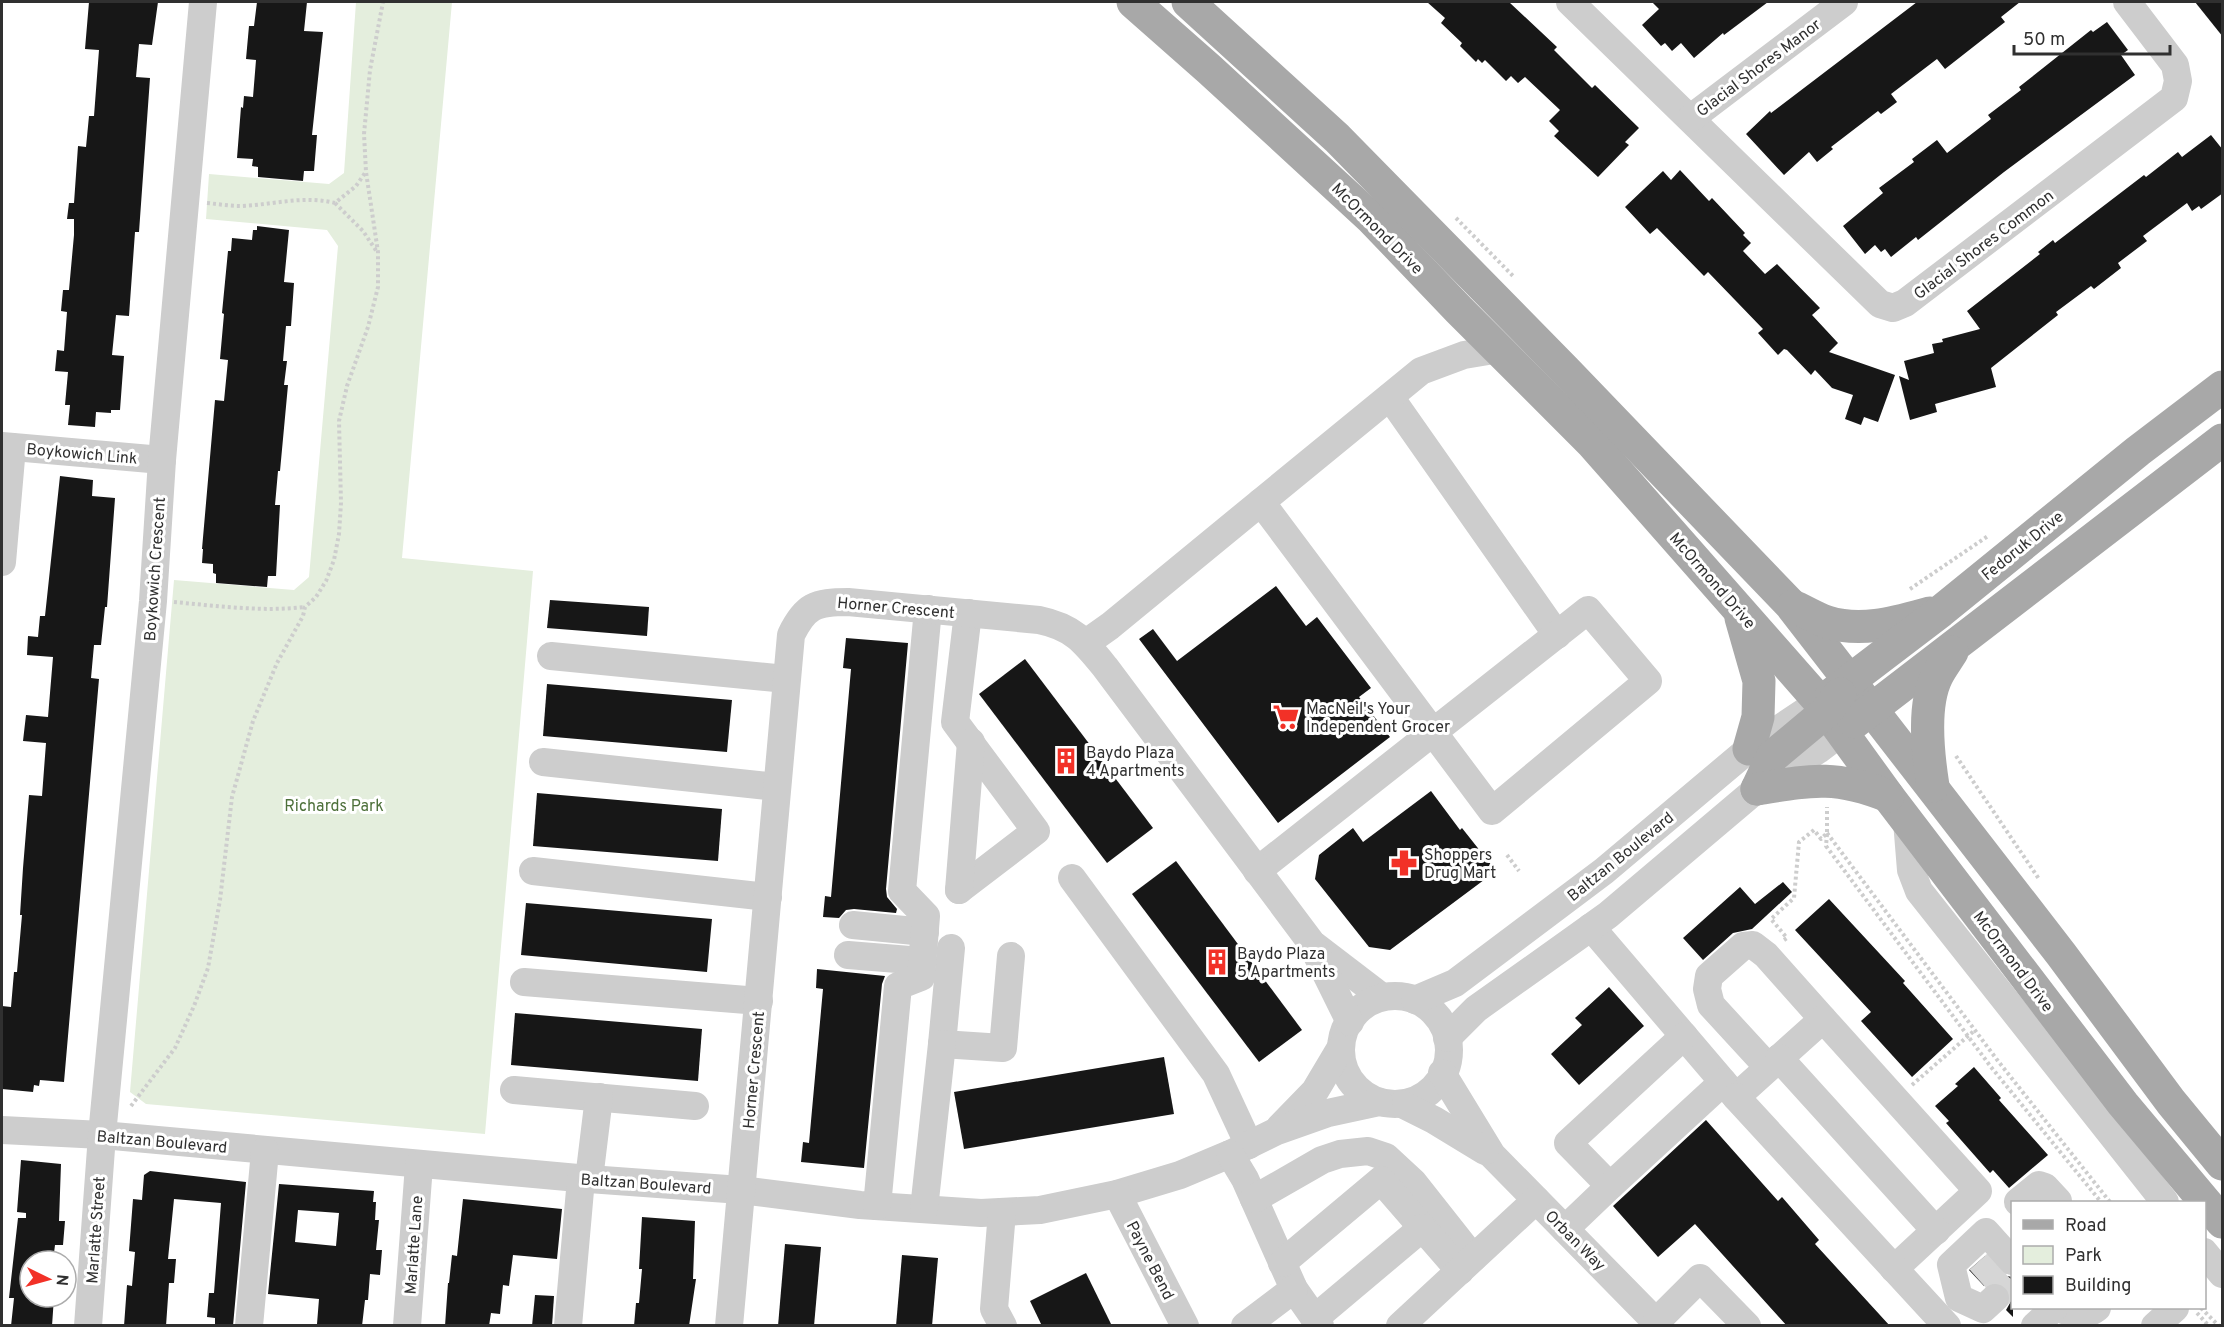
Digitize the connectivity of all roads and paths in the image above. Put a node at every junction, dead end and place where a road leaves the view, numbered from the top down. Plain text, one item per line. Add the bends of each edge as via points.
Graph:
1 (203, 2) edge
2 (384, 2) edge
3 (1133, 2) edge
4 (1188, 2) edge
5 (1570, 2) edge
6 (1844, 2) edge
7 (2127, 2) edge
8 (1691, 118) junction
9 (366, 172) junction
10 (204, 203) dead end
11 (335, 203) junction
12 (378, 252) junction
13 (1500, 349) junction
14 (2223, 387) edge
15 (1390, 397) junction
16 (2223, 440) edge
17 (7, 447) edge
18 (162, 460) junction
19 (1261, 502) junction
20 (1993, 532) dead end
21 (2, 562) edge
22 (1907, 590) dead end
23 (170, 602) dead end
24 (1790, 604) junction
25 (305, 606) junction
26 (928, 609) junction
27 (1739, 610) junction
28 (1941, 611) junction
29 (968, 613) junction
30 (1557, 635) junction
31 (1086, 643) junction
32 (1958, 643) junction
33 (551, 656) dead end
34 (786, 679) junction
35 (1850, 681) junction
36 (1872, 710) junction
37 (1830, 715) junction
38 (1433, 734) junction
39 (971, 742) dead end
40 (1749, 749) junction
41 (543, 762) dead end
42 (1828, 781) junction
43 (777, 787) junction
44 (1934, 788) junction
45 (1757, 789) junction
46 (1898, 808) junction
47 (1827, 833) junction
48 (1507, 855) dead end
49 (533, 871) dead end
50 (1257, 871) junction
51 (1519, 871) dead end
52 (1072, 878) dead end
53 (768, 897) junction
54 (853, 925) dead end
55 (1591, 927) junction
56 (924, 932) junction
57 (1310, 942) junction
58 (951, 948) dead end
59 (848, 955) dead end
60 (1766, 955) junction
61 (1011, 956) dead end
62 (922, 961) junction
63 (524, 982) dead end
64 (1382, 997) junction
65 (1415, 1000) junction
66 (759, 1001) junction
67 (1823, 1019) junction
68 (1350, 1022) junction
69 (1975, 1030) junction
70 (1684, 1036) junction
71 (1447, 1038) junction
72 (942, 1044) junction
73 (1340, 1049) junction
74 (1774, 1063) junction
75 (1442, 1073) junction
76 (514, 1090) dead end
77 (1729, 1090) junction
78 (599, 1097) junction
79 (1895, 1099) junction
80 (1391, 1103) junction
81 (131, 1106) dead end
82 (695, 1106) dead end
83 (2, 1130) edge
84 (1277, 1131) junction
85 (102, 1135) junction
86 (1240, 1150) junction
87 (265, 1151) junction
88 (1492, 1155) junction
89 (2223, 1164) edge
90 (419, 1165) junction
91 (585, 1179) junction
92 (1610, 1186) junction
93 (741, 1190) junction
94 (1117, 1194) junction
95 (1254, 1199) junction
96 (1536, 1200) junction
97 (2020, 1201) edge
98 (2058, 1201) dead end
99 (2099, 1201) edge
100 (2108, 1201) edge
101 (2163, 1201) edge
102 (2205, 1201) edge
103 (2206, 1202) edge
104 (877, 1206) junction
105 (924, 1209) junction
106 (2011, 1209) edge
107 (1002, 1212) junction
108 (2223, 1222) edge
109 (1422, 1228) junction
110 (1565, 1229) junction
111 (1936, 1232) junction
112 (1986, 1232) junction
113 (1282, 1263) junction
114 (1467, 1264) junction
115 (1894, 1269) junction
116 (1992, 1276) edge
117 (1294, 1289) junction
118 (2053, 1309) edge
119 (2061, 1309) edge
120 (2096, 1309) edge
121 (2174, 1309) edge
122 (2192, 1309) edge
123 (2202, 1309) edge
124 (1318, 1322) edge
125 (1658, 1324) edge
126 (1946, 1325) edge
127 (88, 1326) edge
128 (249, 1326) edge
129 (407, 1326) edge
130 (568, 1326) edge
131 (729, 1326) edge
132 (1003, 1326) edge
133 (1185, 1326) edge
134 (1245, 1326) edge
135 (1400, 1326) edge
136 (1747, 1326) edge
137 (2035, 1326) edge
138 (2155, 1326) edge
139 (2209, 1326) edge
140 (2218, 1326) edge

1 - 18 street, Boykowich Crescent
2 - 9 path via 370,70 364,134
3 - 13 main road, McOrmond Drive via 1371,218
4 - 24 main road, McOrmond Drive via 1337,138
5 - 8 street, Glacial Shores Manor
6 - 8 street, Glacial Shores Manor
7 - 8 street, Glacial Shores Common via 2175,65 2178,81 2174,98 1905,303 1893,308 1880,304
9 - 11 path
9 - 12 path
10 - 11 path via 240,206 313,199
11 - 12 path
12 - 25 path via 378,287 339,421 341,503 334,560 316,597
13 - 15 street via 1464,355 1421,371
13 - 27 main road, McOrmond Drive via 1592,443
14 - 28 main road, Fedoruk Drive
15 - 19 street
15 - 30 street
16 - 32 main road
17 - 18 street, Boykowich Link
17 - 21 street
18 - 85 street, Boykowich Crescent via 153,601
19 - 31 street
19 - 38 street
20 - 22 path
23 - 25 path
24 - 28 main road via 1827,622 1862,627
24 - 35 main road, McOrmond Drive
25 - 81 path via 253,721 232,797 208,968 175,1048
26 - 29 street, Horner Crescent
26 - 34 street, Horner Crescent via 824,602 801,615 791,635
26 - 56 street via 902,891 926,916
27 - 37 main road, McOrmond Drive
27 - 40 main road via 1759,681 1758,717
28 - 35 main road, Fedoruk Drive
29 - 31 street, Horner Crescent via 1059,624
29 - 39 street via 955,722
30 - 38 street
30 - 38 street via 1588,610 1648,681 1492,811
31 - 50 street, Horner Crescent
32 - 36 main road
32 - 44 main road via 1936,677 1932,695 1927,730
33 - 34 street
34 - 43 street, Horner Crescent
35 - 36 main road, McOrmond Drive
35 - 37 main road, Fedoruk Drive
36 - 37 main road
36 - 44 main road, McOrmond Drive
37 - 40 street, Baltzan Boulevard
37 - 45 main road via 1772,757
37 - 46 main road, McOrmond Drive
38 - 50 street
40 - 65 street, Baltzan Boulevard via 1604,871 1455,983
41 - 43 street
42 - 45 main road
42 - 46 main road via 1859,785
42 - 47 path
43 - 53 street, Horner Crescent
44 - 89 main road, McOrmond Drive via 2171,1102
45 - 55 street
46 - 101 street via 1918,891
46 - 102 main road, McOrmond Drive via 2123,1104
47 - 60 path via 1821,839 1814,830 1800,842 1794,898 1771,919 1787,938
47 - 69 path
47 - 99 path via 1826,846 1991,1067
48 - 51 path
49 - 53 street
50 - 57 street, Horner Crescent
52 - 86 street via 1216,1074
53 - 66 street, Horner Crescent
54 - 56 street
55 - 70 street
55 - 71 street via 1476,1009
56 - 62 street
57 - 64 street, Horner Crescent
57 - 68 street, Horner Crescent
58 - 72 street
59 - 62 street
60 - 67 street
60 - 74 street via 1753,945 1743,946 1709,976 1707,988 1711,1005
61 - 72 street via 1003,1048
62 - 104 street via 921,977 898,986
63 - 66 street
64 - 65 street
64 - 68 street via 1367,1003
65 - 71 street via 1430,1008
66 - 93 street, Horner Crescent
67 - 74 street
67 - 79 street
68 - 73 street
69 - 79 path
69 - 100 path
70 - 77 street
70 - 92 street via 1568,1143
71 - 75 street via 1448,1060
72 - 105 street
73 - 80 street via 1351,1082 1364,1094
73 - 84 street, Baltzan Boulevard via 1315,1091
74 - 77 street
74 - 111 street
75 - 80 street via 1423,1096
75 - 88 street, Orban Way
76 - 78 street
77 - 92 street
77 - 115 street
78 - 82 street
78 - 91 street
79 - 111 street via 1978,1191
80 - 84 street, Baltzan Boulevard via 1329,1113
80 - 88 street, Orban Way via 1434,1120
83 - 85 street, Baltzan Boulevard
84 - 86 street, Baltzan Boulevard
85 - 87 street, Baltzan Boulevard
85 - 127 street, Marlatte Street
86 - 94 street, Baltzan Boulevard via 1180,1175
86 - 95 street
87 - 90 street, Baltzan Boulevard
87 - 128 street
88 - 96 street, Orban Way
90 - 91 street, Baltzan Boulevard
90 - 129 street, Marlatte Lane
91 - 93 street, Baltzan Boulevard
91 - 130 street
92 - 110 street
93 - 104 street, Baltzan Boulevard
93 - 131 street, Horner Crescent
94 - 107 street, Baltzan Boulevard via 1040,1210
94 - 133 street, Payne Bend
95 - 113 street
95 - 114 street via 1322,1160 1368,1151 1386,1157 1413,1182
96 - 110 street, Orban Way
96 - 114 street
97 - 98 street via 2039,1185
103 - 108 main road, McOrmond Drive
104 - 105 street, Baltzan Boulevard
105 - 107 street, Baltzan Boulevard
106 - 112 street
107 - 132 street via 994,1309
109 - 113 street via 1381,1180
109 - 114 street
109 - 124 street
110 - 125 street, Orban Way
111 - 115 street
112 - 116 street
112 - 116 street via 1951,1265
113 - 117 street
114 - 135 street
115 - 126 street
116 - 126 street
117 - 124 street
117 - 134 street
118 - 137 street
119 - 120 street via 2080,1315
121 - 138 street
122 - 139 path
123 - 140 path
125 - 136 street via 1700,1278

